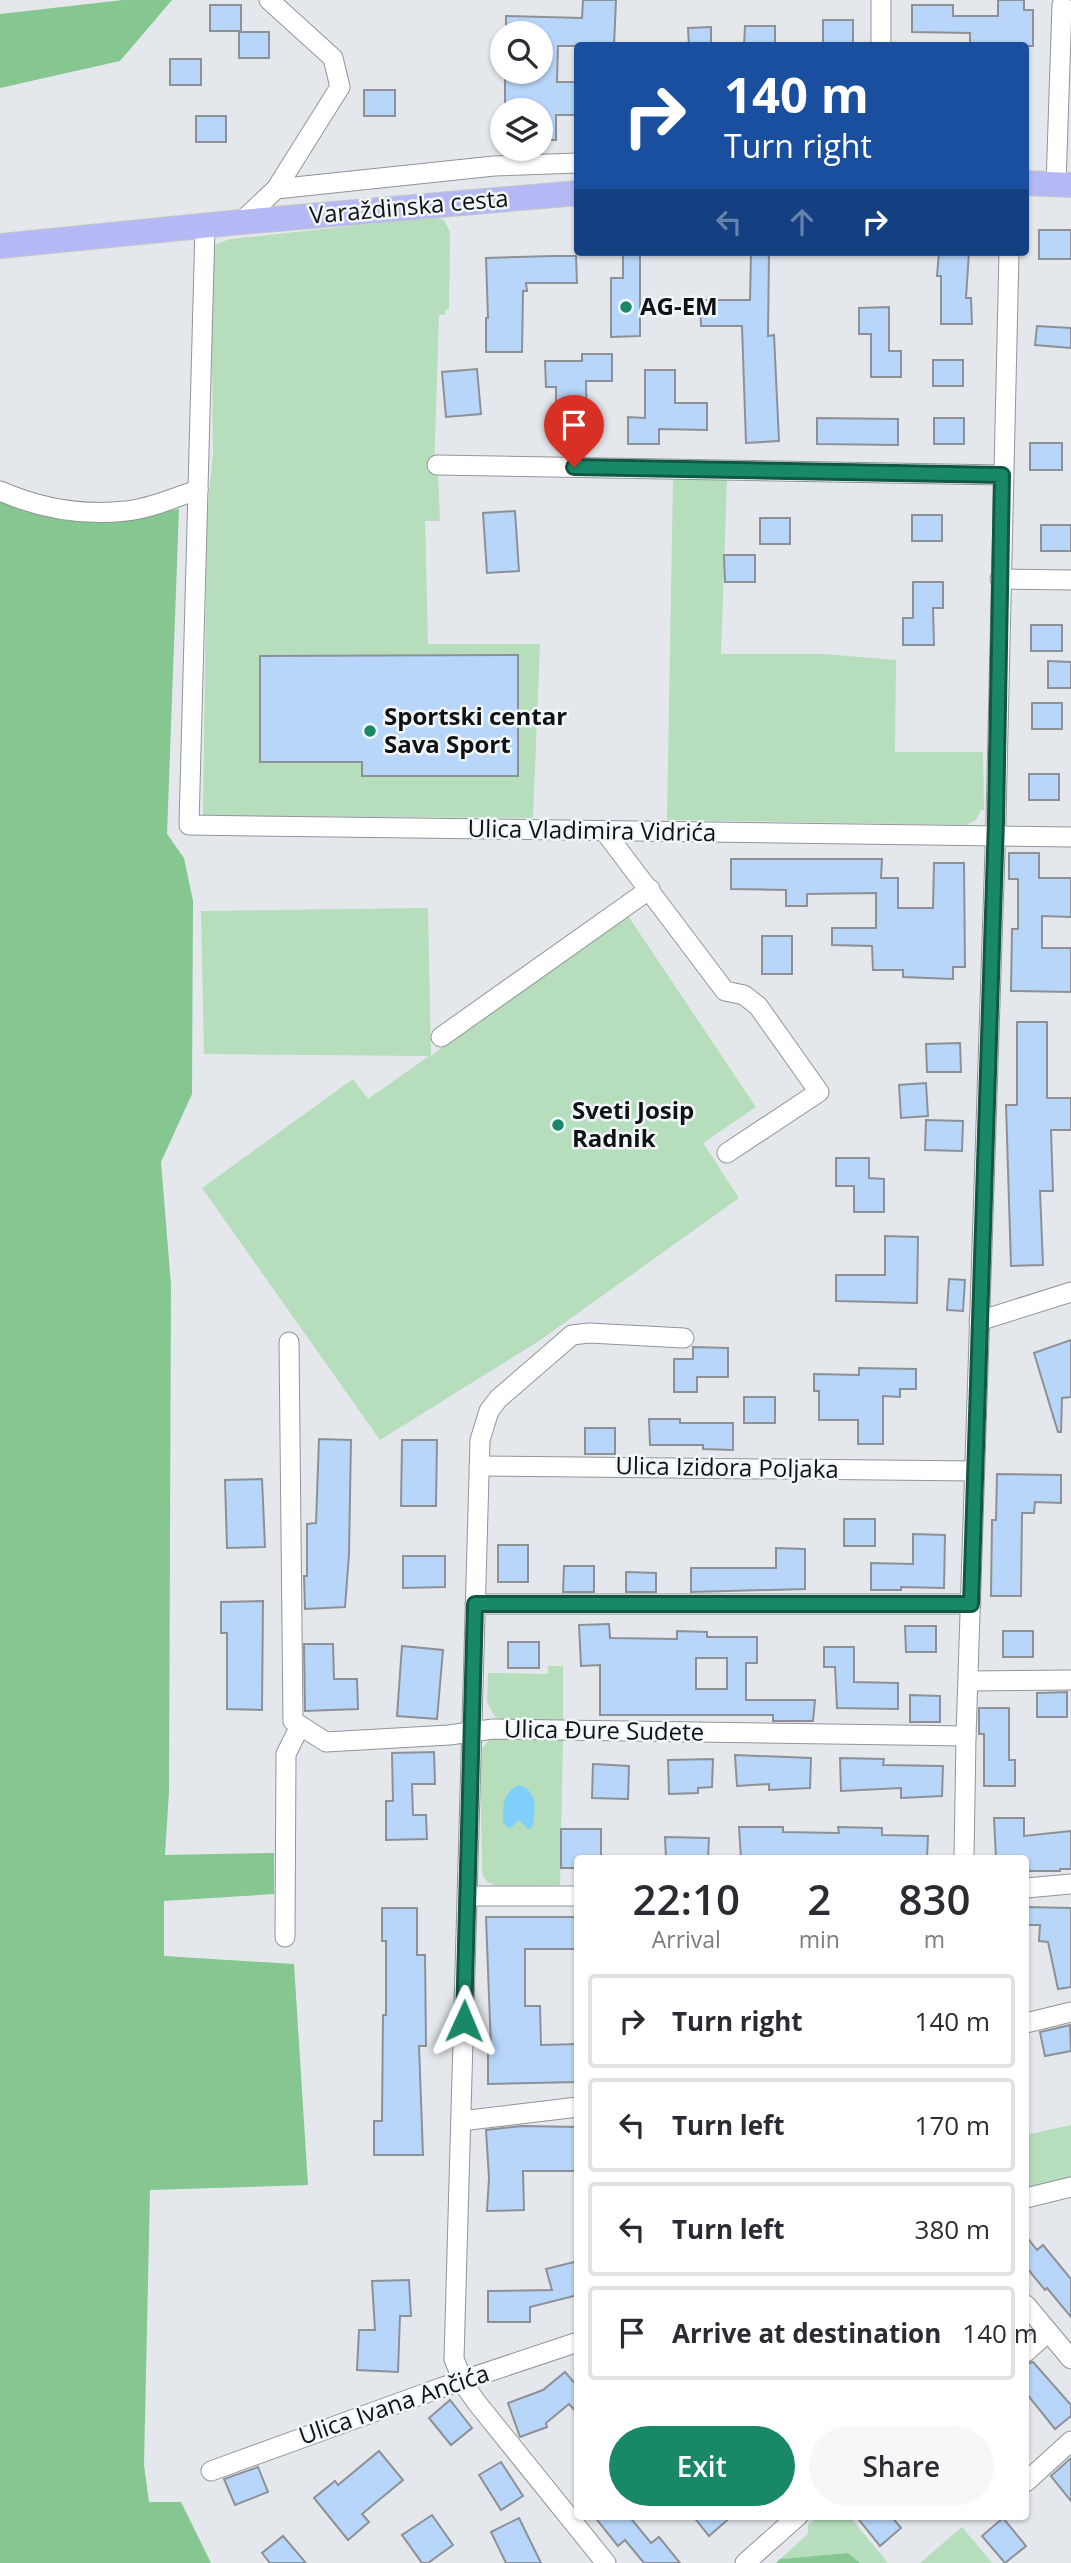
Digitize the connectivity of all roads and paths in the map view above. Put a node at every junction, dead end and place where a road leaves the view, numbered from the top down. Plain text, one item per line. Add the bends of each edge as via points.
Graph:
1 (269, 0) edge
2 (881, 0) edge
3 (1062, 5) dead end
4 (881, 42) edge
5 (574, 163) edge
6 (1029, 183) edge
7 (1063, 185) edge
8 (276, 189) junction
9 (574, 193) edge
10 (241, 222) junction
11 (205, 227) junction
12 (0, 246) edge
13 (1009, 256) edge
14 (437, 465) dead end
15 (1002, 475) junction
16 (198, 490) junction
17 (0, 491) edge
18 (1000, 579) junction
19 (1071, 580) edge
20 (605, 832) junction
21 (995, 836) junction
22 (1071, 837) edge
23 (650, 889) junction
24 (441, 1037) dead end
25 (727, 1153) dead end
26 (1071, 1292) edge
27 (979, 1321) junction
28 (684, 1338) dead end
29 (289, 1342) dead end
30 (479, 1466) junction
31 (974, 1471) junction
32 (475, 1604) junction
33 (971, 1604) junction
34 (1071, 1680) edge
35 (969, 1681) junction
36 (300, 1726) junction
37 (472, 1731) junction
38 (966, 1736) junction
39 (964, 1855) edge
40 (1071, 1884) edge
41 (1029, 1888) edge
42 (468, 1896) junction
43 (574, 1896) edge
44 (285, 1937) dead end
45 (1071, 2012) edge
46 (1029, 2022) edge
47 (574, 2107) edge
48 (461, 2121) junction
49 (1071, 2187) edge
50 (1029, 2197) edge
51 (1029, 2309) edge
52 (1048, 2332) junction
53 (574, 2343) edge
54 (1029, 2349) edge
55 (1071, 2359) edge
56 (462, 2380) junction
57 (1071, 2441) edge
58 (211, 2471) dead end
59 (1029, 2479) edge
60 (793, 2520) edge
61 (606, 2563) edge
62 (745, 2563) edge

1 - 8 street via 333,58 340,87
2 - 4 street
3 - 7 street
5 - 8 street, Varaždinska cesta via 494,166
6 - 7 main road
8 - 10 street, Varaždinska cesta
9 - 10 main road, Varaždinska cesta
10 - 11 main road, Varaždinska cesta
11 - 12 main road, Varaždinska cesta
11 - 16 street
13 - 15 street
14 - 15 street
15 - 18 street
16 - 17 street via 127,511 33,505
16 - 20 street, Ulica Vladimira Vidrića via 189,825
18 - 19 street
18 - 21 street
20 - 21 street, Ulica Vladimira Vidrića
20 - 23 street
21 - 22 street, Ulica Vladimira Vidrića
21 - 27 street
23 - 24 street
23 - 25 street via 725,990 744,995 758,1006 819,1092
26 - 27 street
27 - 31 street
28 - 30 street via 572,1335 498,1399 480,1440
29 - 36 street via 293,1721
30 - 31 street, Ulica Izidora Poljaka
30 - 32 street
31 - 33 street
32 - 33 street
32 - 37 street
33 - 35 street
34 - 35 street
35 - 38 street
36 - 37 street, Ulica Đure Sudete via 326,1742
36 - 44 street via 286,1754
37 - 38 street, Ulica Đure Sudete
37 - 42 street
38 - 39 street
40 - 41 street
42 - 43 street
42 - 48 street
45 - 46 street
47 - 48 street
48 - 56 street via 454,2359
49 - 50 street
51 - 52 street
52 - 54 street
52 - 55 street
53 - 56 street, Ulica Ivana Ančića
56 - 58 street, Ulica Ivana Ančića
56 - 61 street
57 - 59 street
60 - 62 street

